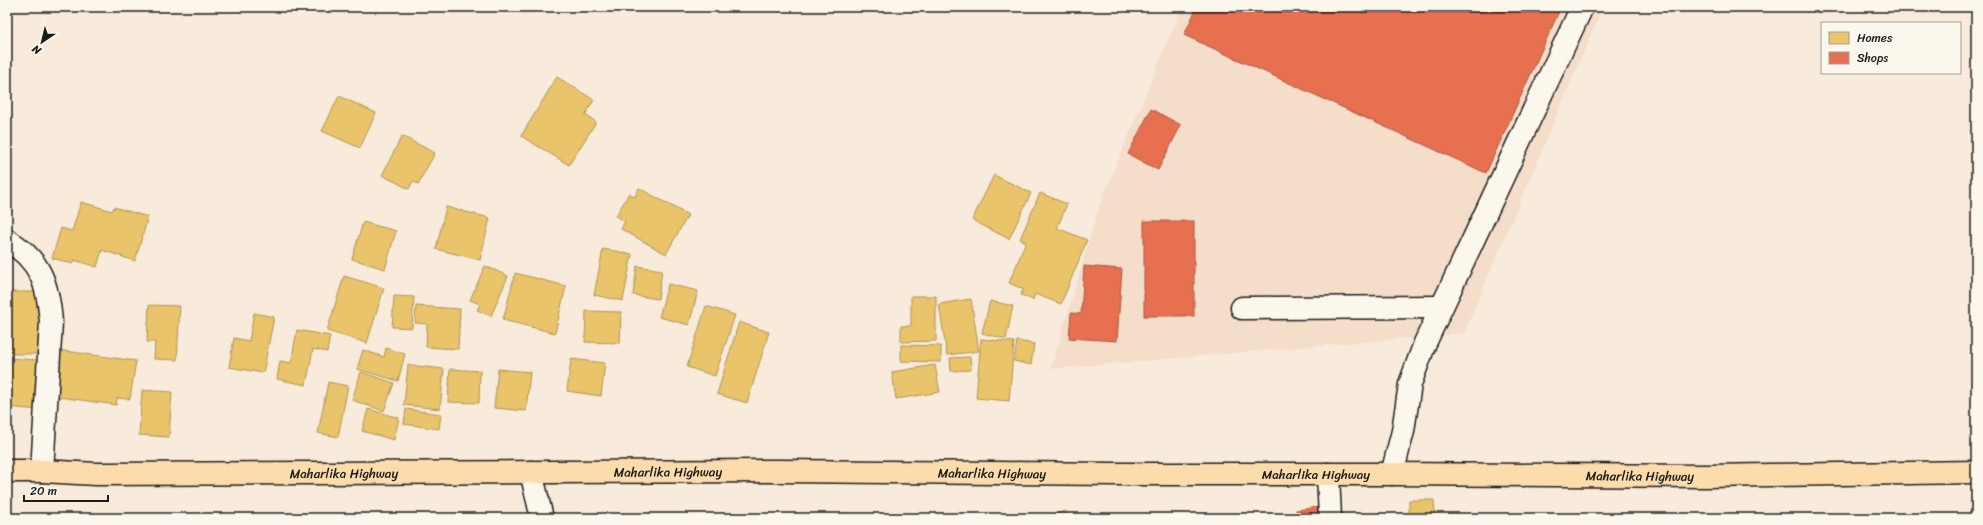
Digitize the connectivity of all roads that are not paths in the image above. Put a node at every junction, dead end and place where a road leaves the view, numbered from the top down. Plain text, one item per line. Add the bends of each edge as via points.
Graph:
1 (1582, 7) edge
2 (7, 240) edge
3 (1441, 307) junction
4 (1242, 308) dead end
5 (7, 471) edge
6 (42, 471) junction
7 (531, 472) junction
8 (1976, 472) edge
9 (1328, 474) junction
10 (1392, 474) junction
11 (542, 518) edge
12 (1330, 518) edge

1 - 3 street
2 - 6 street via 33,262 44,279 49,301 51,322
3 - 4 street
3 - 10 street via 1410,384 1403,431
5 - 6 highway, Maharlika Highway
6 - 7 highway, Maharlika Highway via 96,474
7 - 9 highway, Maharlika Highway
7 - 11 street
8 - 10 highway, Maharlika Highway via 1706,476
9 - 10 highway, Maharlika Highway
9 - 12 street

